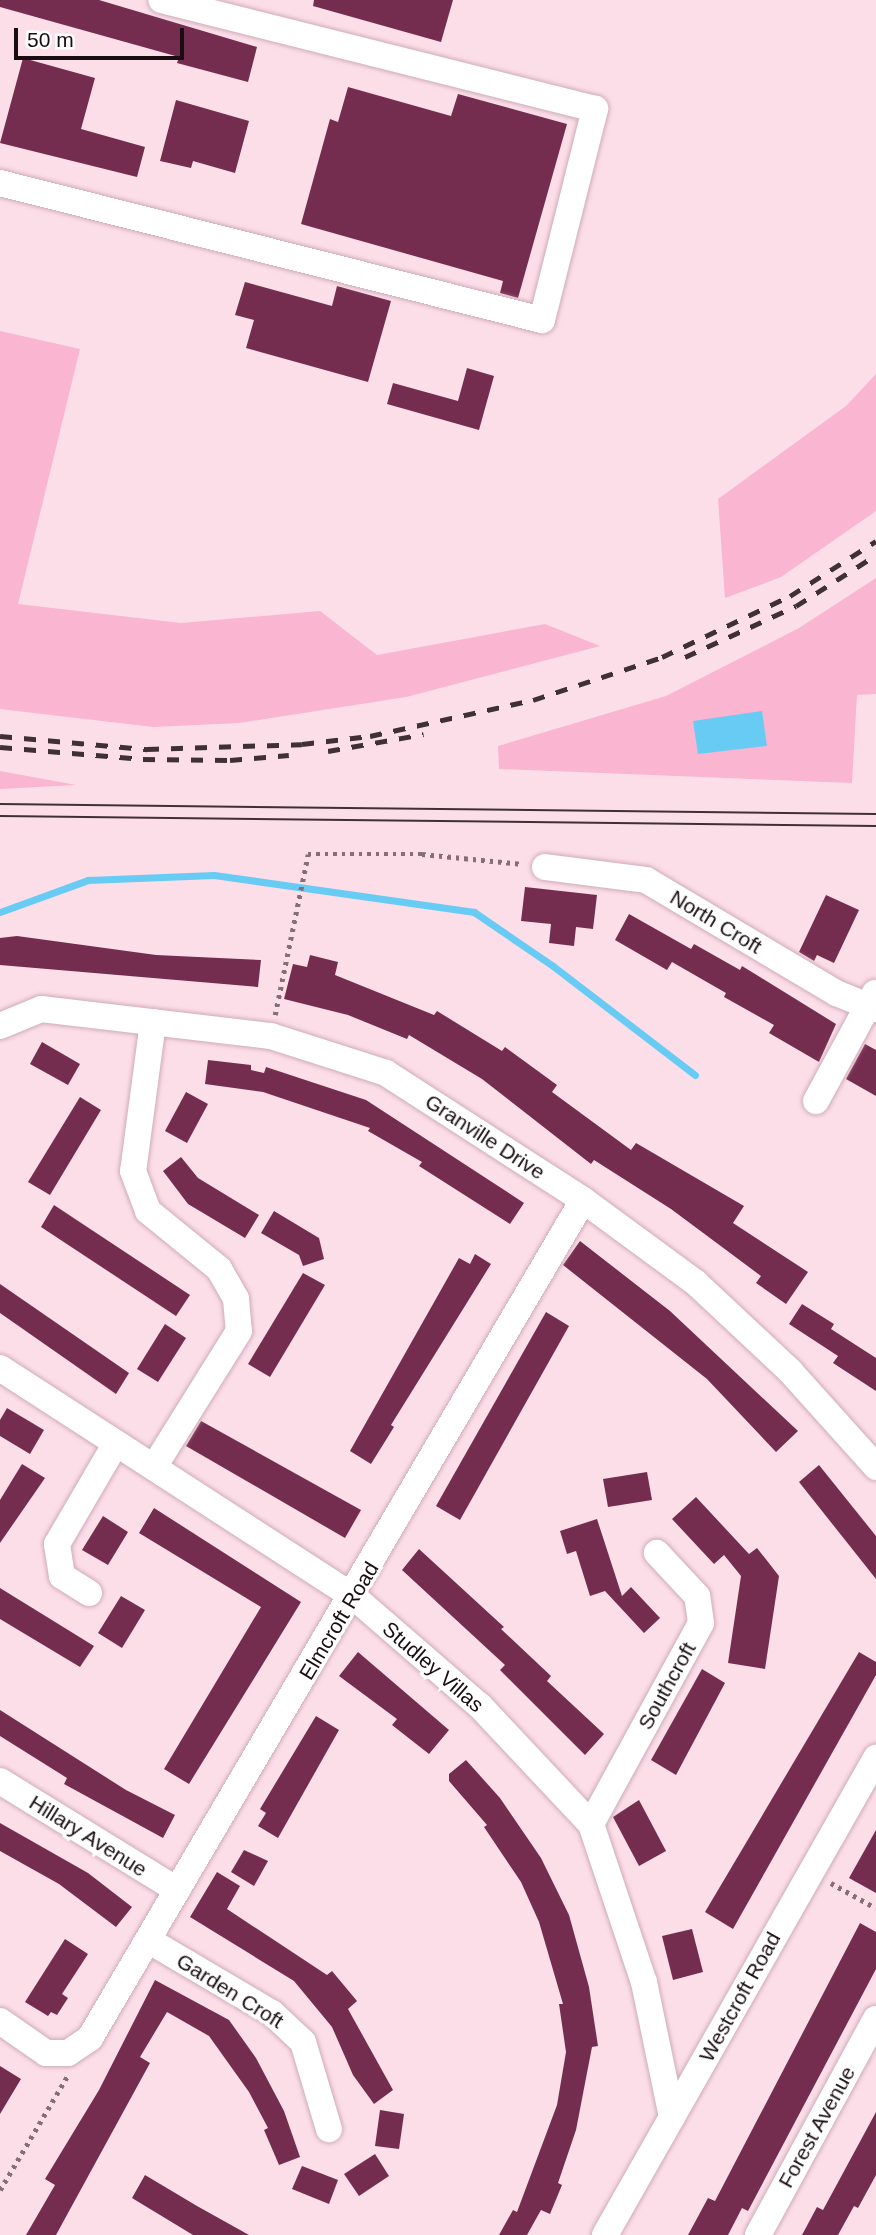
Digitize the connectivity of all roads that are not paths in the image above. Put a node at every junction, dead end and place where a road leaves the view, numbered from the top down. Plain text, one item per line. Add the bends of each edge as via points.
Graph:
1 (162, 0) edge
2 (0, 183) edge
3 (544, 867) road end
4 (874, 1002) edge
5 (153, 1022) junction
6 (0, 1026) edge
7 (816, 1101) dead end
8 (583, 1200) junction
9 (0, 1368) edge
10 (117, 1443) junction
11 (154, 1467) junction
12 (876, 1467) edge
13 (657, 1553) dead end
14 (89, 1593) dead end
15 (354, 1597) junction
16 (876, 1758) edge
17 (0, 1782) edge
18 (591, 1824) junction
19 (177, 1890) junction
20 (148, 1940) junction
21 (876, 2019) edge
22 (0, 2021) edge
23 (672, 2117) junction
24 (329, 2129) dead end
25 (605, 2235) edge
26 (758, 2235) edge

1 - 2 street via 594,109 542,320
3 - 4 street, North Croft via 646,880
4 - 7 street
5 - 6 street, Granville Drive via 41,1009
5 - 8 street, Granville Drive via 271,1036 386,1073
5 - 11 street via 133,1171 148,1210 219,1269 236,1299 239,1331
8 - 12 street, Granville Drive via 696,1283 790,1371
8 - 15 street, Elmcroft Road
9 - 10 street, Studley Villas
10 - 11 street, Studley Villas
10 - 14 street via 57,1544 62,1576
11 - 15 street, Studley Villas
13 - 18 street, Southcroft via 697,1597 701,1623
15 - 18 street, Studley Villas via 480,1706
15 - 19 street, Elmcroft Road
16 - 23 street, Westcroft Road
17 - 19 street, Hillary Avenue
18 - 23 street, Studley Villas via 644,1982
19 - 20 street, Elmcroft Road
20 - 22 street, Elmcroft Road via 90,2039 68,2053 46,2053
20 - 24 street, Garden Croft via 272,2012 303,2042
21 - 26 street, Forest Avenue
23 - 25 street, Westcroft Road

